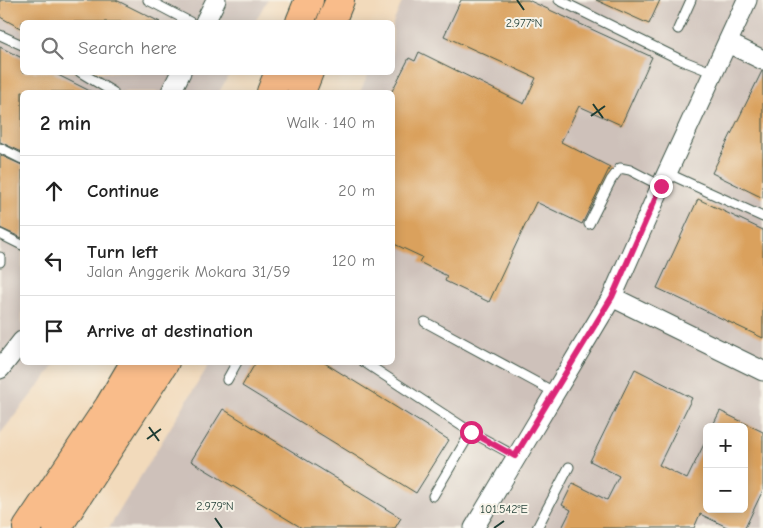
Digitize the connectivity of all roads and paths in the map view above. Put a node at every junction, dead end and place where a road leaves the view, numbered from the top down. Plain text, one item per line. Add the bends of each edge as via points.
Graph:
1 (148, 0) edge
2 (216, 0) edge
3 (309, 0) edge
4 (340, 0) edge
5 (559, 0) edge
6 (691, 0) edge
7 (747, 0) edge
8 (186, 20) edge
9 (206, 20) edge
10 (301, 20) edge
11 (332, 20) edge
12 (678, 29) dead end
13 (0, 34) edge
14 (728, 43) junction
15 (20, 44) edge
16 (763, 60) edge
17 (714, 72) junction
18 (85, 75) edge
19 (180, 75) edge
20 (278, 75) edge
21 (309, 75) edge
22 (110, 90) edge
23 (172, 90) edge
24 (272, 90) edge
25 (302, 90) edge
26 (0, 148) edge
27 (20, 158) edge
28 (664, 179) junction
29 (763, 217) edge
30 (589, 224) dead end
31 (0, 234) edge
32 (20, 244) edge
33 (0, 257) edge
34 (0, 262) edge
35 (612, 297) junction
36 (425, 322) dead end
37 (20, 343) edge
38 (3, 360) edge
39 (133, 365) edge
40 (163, 365) edge
41 (236, 365) edge
42 (369, 365) edge
43 (763, 371) edge
44 (228, 380) dead end
45 (554, 392) junction
46 (471, 432) junction
47 (515, 456) junction
48 (569, 467) dead end
49 (433, 496) dead end
50 (27, 528) edge
51 (57, 528) edge
52 (474, 528) edge
53 (537, 528) edge

1 - 8 lane
2 - 9 street
3 - 10 main road
4 - 11 main road
5 - 17 lane via 680,60
6 - 12 lane
7 - 14 street
13 - 15 lane
14 - 16 street
14 - 17 street
17 - 28 street
18 - 22 lane
19 - 23 street
20 - 24 main road
21 - 25 main road
26 - 27 lane
28 - 29 lane
28 - 30 lane via 620,168
28 - 35 street
31 - 32 lane
33 - 34 lane
35 - 43 street
35 - 45 street
36 - 45 lane
37 - 38 street
39 - 50 main road
40 - 51 main road
41 - 44 lane
42 - 46 lane
45 - 47 street
46 - 47 lane
46 - 49 lane
47 - 52 street
48 - 53 lane

